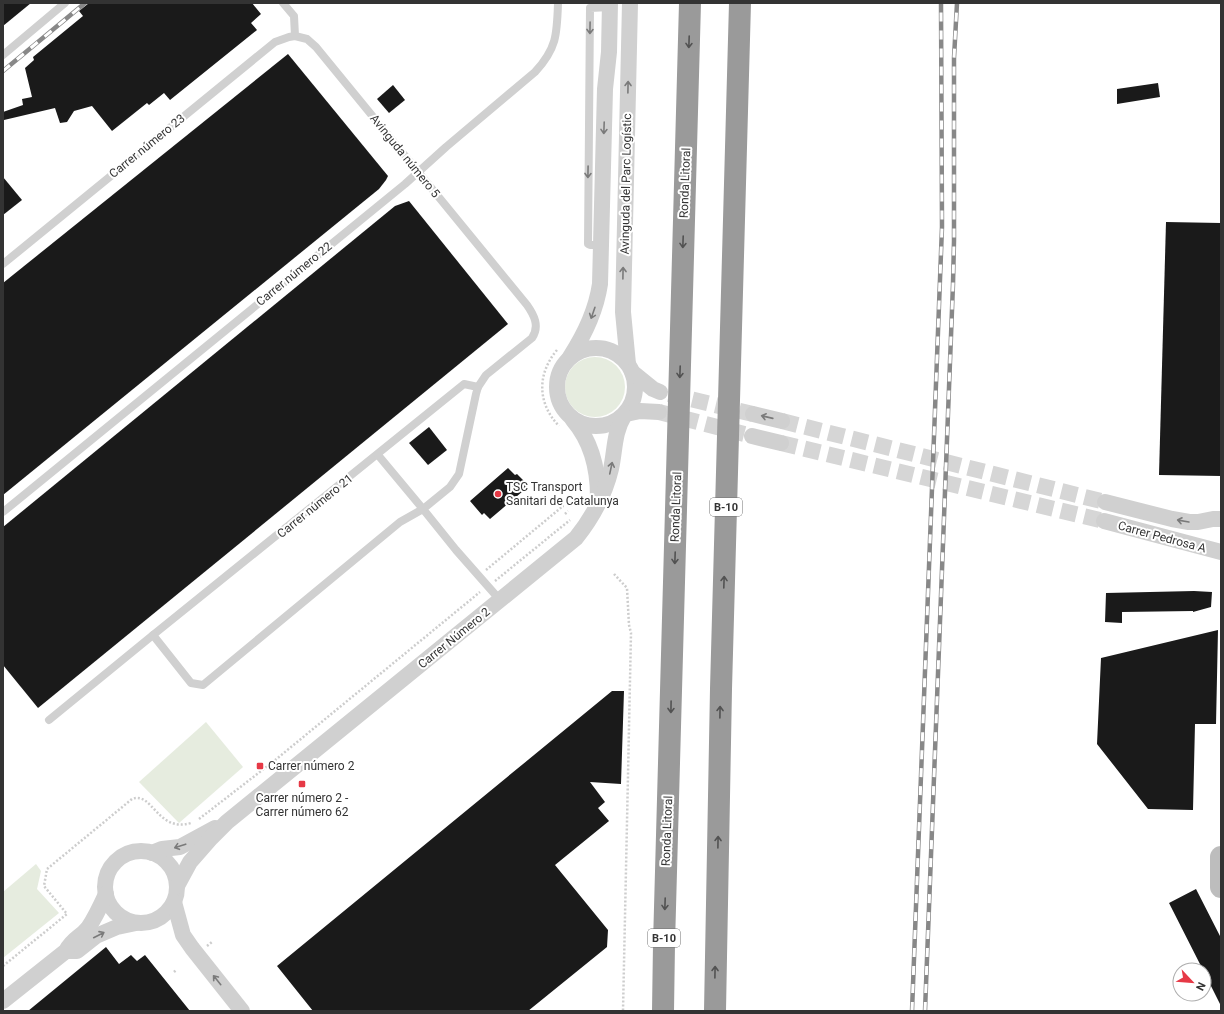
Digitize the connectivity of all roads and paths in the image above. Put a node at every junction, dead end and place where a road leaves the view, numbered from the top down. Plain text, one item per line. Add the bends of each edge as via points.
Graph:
1 (66, 3) edge
2 (284, 3) edge
3 (558, 3) edge
4 (630, 3) edge
5 (690, 3) edge
6 (740, 3) edge
7 (610, 5) edge
8 (295, 36) junction
9 (3, 55) edge
10 (418, 172) junction
11 (3, 264) edge
12 (570, 357) junction
13 (630, 368) junction
14 (478, 387) junction
15 (660, 392) tunnel mouth
16 (659, 412) tunnel mouth
17 (753, 414) tunnel mouth
18 (625, 415) junction
19 (573, 420) junction
20 (782, 421) tunnel mouth
21 (752, 436) tunnel mouth
22 (781, 443) tunnel mouth
23 (378, 455) junction
24 (1105, 502) tunnel mouth
25 (598, 504) junction
26 (564, 506) dead end
27 (423, 509) junction
28 (568, 511) dead end
29 (3, 512) edge
30 (565, 514) dead end
31 (1221, 519) edge
32 (1104, 522) tunnel mouth
33 (1221, 552) edge
34 (614, 574) dead end
35 (478, 576) junction
36 (477, 595) dead end
37 (500, 600) junction
38 (153, 635) junction
39 (49, 720) dead end
40 (227, 822) junction
41 (152, 853) junction
42 (1221, 857) edge
43 (177, 886) junction
44 (1221, 887) edge
45 (106, 894) junction
46 (174, 902) junction
47 (136, 922) junction
48 (66, 951) junction
49 (3, 966) edge
50 (3, 1001) edge
51 (242, 1011) edge
52 (623, 1011) edge
53 (663, 1011) edge
54 (715, 1011) edge

1 - 9 lane
2 - 8 lane via 294,16
3 - 10 lane, Carrer número 22 via 555,38 545,61
13 -> 4 street, Avinguda del Parc Logístic via 623,312
5 -> 53 highway, Ronda Litoral / B-10
54 -> 6 highway, B-10
7 -> 12 street, Avinguda del Parc Logístic via 600,284 588,328
8 - 10 lane, Avinguda número 5 via 306,39 316,46
8 - 11 lane, Carrer número 23 via 275,42
10 - 14 lane, Avinguda número 5 via 536,319 535,334 532,338 486,375
10 - 29 lane, Carrer número 22
12 - 13 street via 582,350 608,349 619,355
12 - 19 street via 558,376 556,388 558,400
13 - 15 street via 653,389
13 - 18 street via 636,387 634,400
14 - 23 lane, Carrer número 21 via 464,384
14 - 27 lane via 459,474 453,484
16 - 18 street via 640,411
20 -> 17 street
18 - 19 street via 609,425 596,427
25 -> 18 street, Carrer Número 2 via 611,469 617,430
19 - 25 street via 583,434 593,458 598,483
21 - 22 street
23 - 27 lane
23 - 38 lane, Carrer número 21
31 -> 24 street, Carrer Pedrosa A via 1189,522
25 - 37 street, Carrer Número 2 via 576,538
26 - 35 path
27 - 35 lane
27 - 38 lane via 400,522 203,685 191,683
28 - 30 path
32 - 33 street, Carrer Pedrosa A
34 - 52 path via 627,588 631,633
35 - 37 lane
36 - 49 path via 274,761 196,821 184,825 167,821 142,798 132,799 47,869 44,886 67,914
37 - 40 street, Carrer Número 2
38 - 39 lane, Carrer número 21
40 -> 41 street, Carrer Número 2 via 180,847
40 - 43 street, Carrer Número 2 via 190,862
41 - 43 street via 170,866
41 - 45 street via 132,852 117,860 108,874
42 - 44 street
43 - 46 street
45 - 47 street via 116,913
45 - 48 street via 87,929 70,943
46 - 47 street via 158,919
51 -> 46 street via 183,935
48 -> 47 street via 77,951 96,936
48 - 50 street

